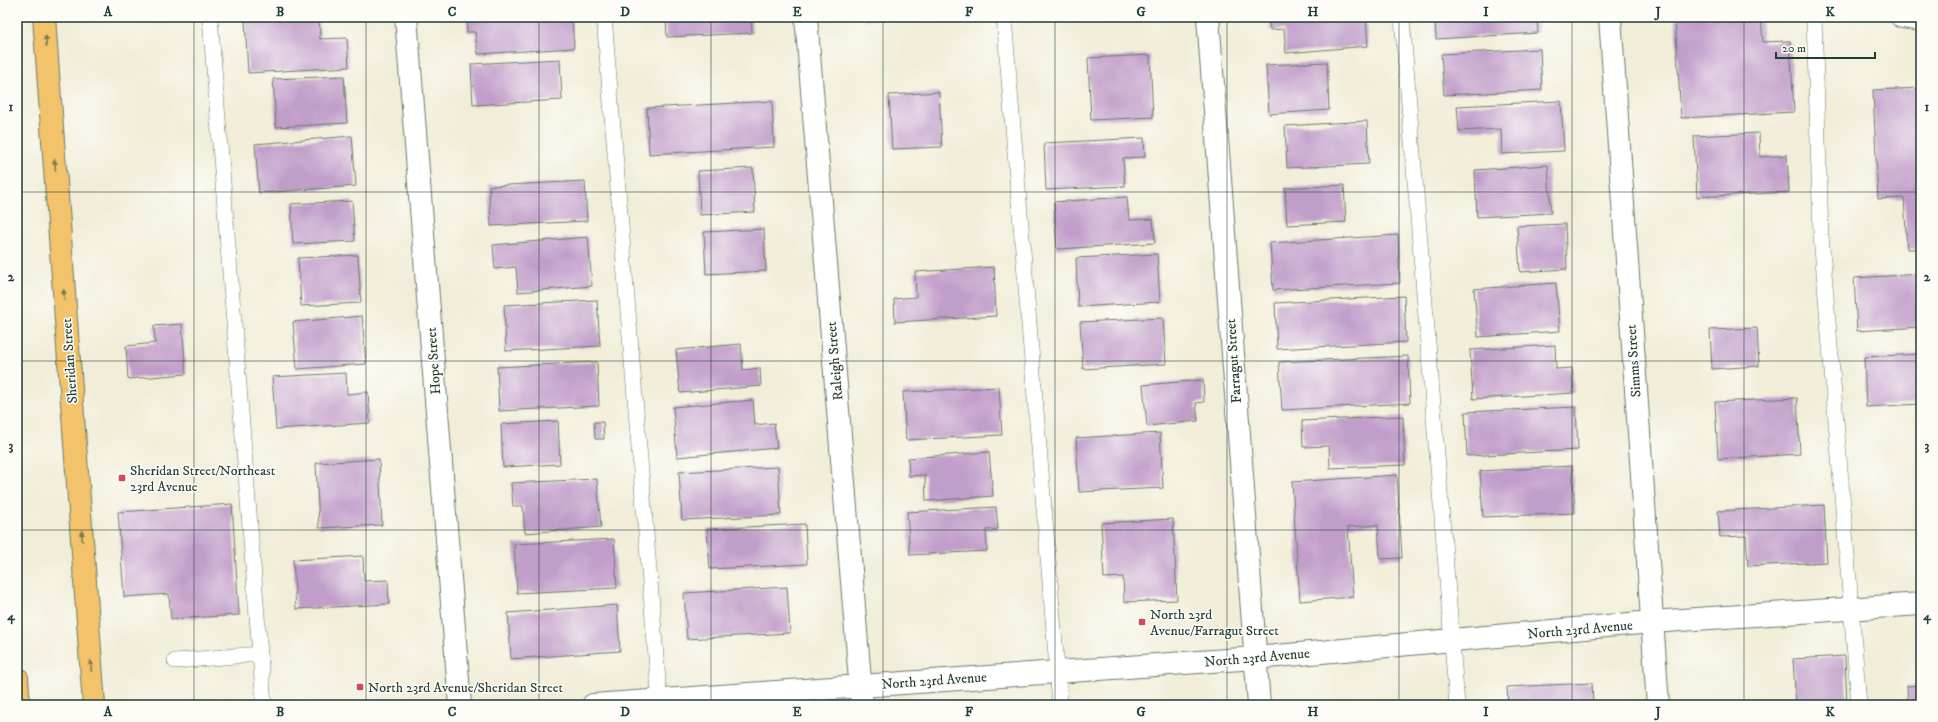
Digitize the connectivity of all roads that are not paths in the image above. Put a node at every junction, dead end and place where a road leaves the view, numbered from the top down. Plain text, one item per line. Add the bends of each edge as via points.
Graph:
1 (44, 17) edge
2 (210, 17) edge
3 (406, 17) edge
4 (604, 17) edge
5 (806, 17) edge
6 (1004, 17) edge
7 (1208, 17) edge
8 (1402, 17) edge
9 (1610, 17) edge
10 (1814, 17) edge
11 (1902, 17) edge
12 (1921, 20) edge
13 (1921, 604) edge
14 (1852, 609) junction
15 (1651, 622) junction
16 (1452, 640) junction
17 (260, 654) junction
18 (1255, 658) junction
19 (175, 661) dead end
20 (1057, 672) junction
21 (17, 678) edge
22 (861, 695) edge
23 (660, 702) edge
24 (19, 705) edge
25 (94, 705) edge
26 (264, 705) edge
27 (460, 705) edge
28 (593, 705) edge
29 (1060, 705) edge
30 (1259, 705) edge
31 (1457, 705) edge
32 (1658, 705) edge
33 (1859, 705) edge

25 -> 1 main road, Sheridan Street
2 - 17 lane
3 - 27 street, Hope Street
4 - 23 lane
5 - 22 street, Raleigh Street
6 - 20 lane
7 - 18 street, Farragut Street
8 - 16 lane
9 - 15 street, Simms Street
10 - 14 lane via 1821,235
11 - 12 street
13 - 14 street, North 23rd Avenue
14 - 15 street, North 23rd Avenue
14 - 33 lane
15 - 16 street, North 23rd Avenue
15 - 32 street, Simms Street
16 - 18 street, North 23rd Avenue
16 - 31 lane
17 - 19 lane
17 - 26 lane
18 - 20 street, North 23rd Avenue
18 - 30 street, Farragut Street
20 - 22 street, North 23rd Avenue
20 - 29 lane
21 - 24 main road
22 - 23 street, North 23rd Avenue
23 - 28 street, North 23rd Avenue

